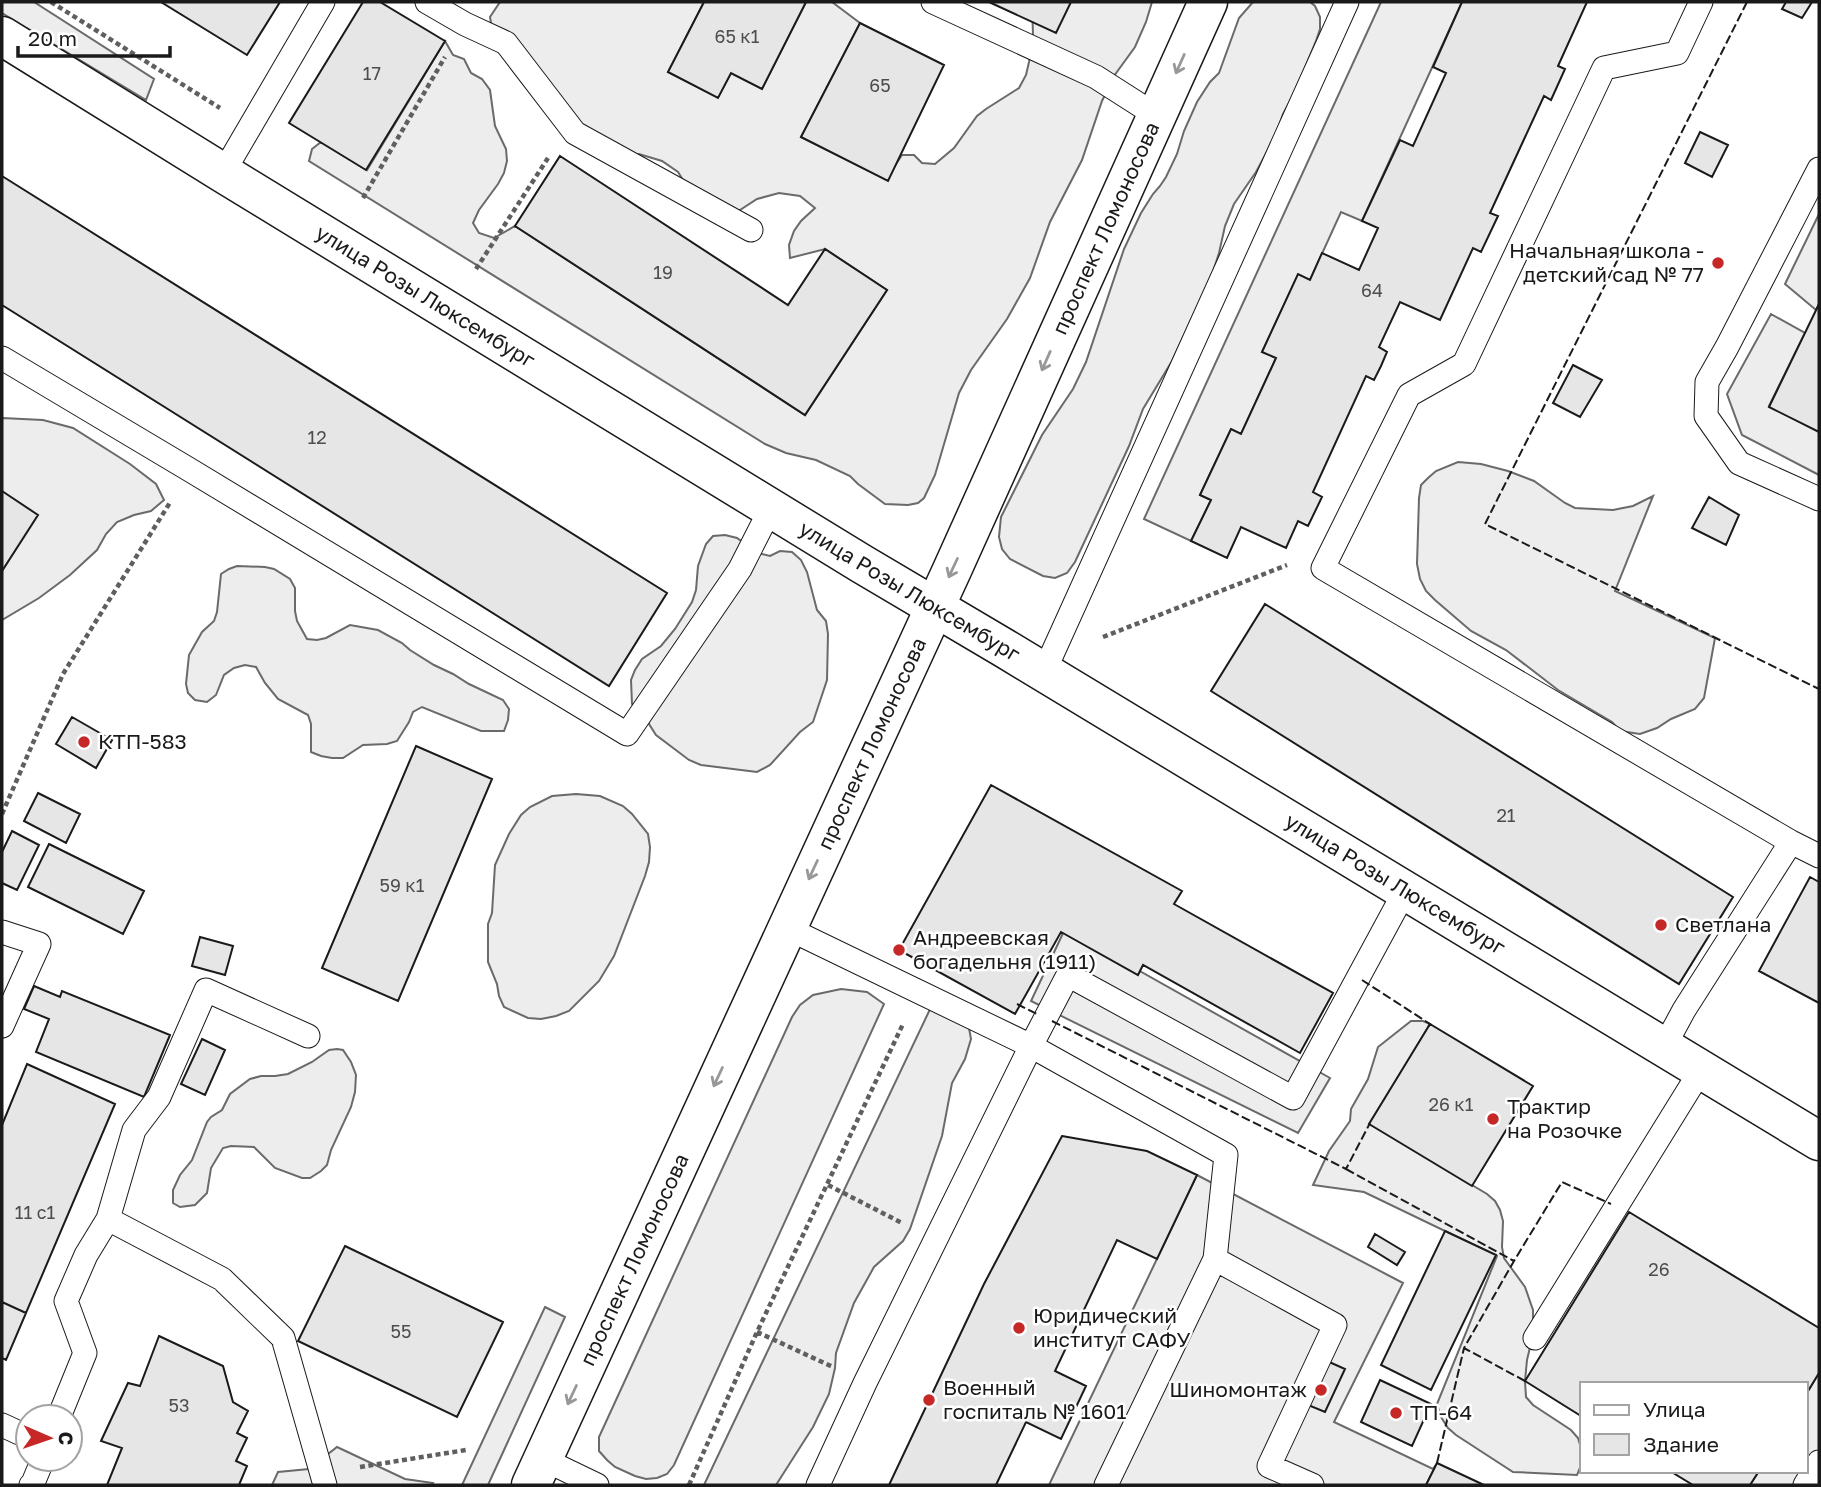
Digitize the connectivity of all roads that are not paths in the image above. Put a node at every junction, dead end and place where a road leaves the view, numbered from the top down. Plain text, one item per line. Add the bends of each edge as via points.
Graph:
1 (323, 2) edge
2 (427, 2) edge
3 (933, 2) edge
4 (1208, 2) edge
5 (1348, 2) edge
6 (1701, 2) edge
7 (2, 36) edge
8 (1157, 116) junction
9 (1819, 169) edge
10 (223, 173) junction
11 (751, 230) dead end
12 (2, 358) edge
13 (1819, 499) edge
14 (771, 508) junction
15 (934, 607) junction
16 (1044, 672) junction
17 (1791, 842) junction
18 (1819, 856) edge
19 (1405, 891) junction
20 (787, 928) junction
21 (2, 932) edge
22 (2, 1026) edge
23 (308, 1035) dead end
24 (1031, 1046) junction
25 (1664, 1047) junction
26 (1701, 1070) junction
27 (1819, 1141) edge
28 (107, 1219) junction
29 (1215, 1258) junction
30 (1535, 1338) dead end
31 (65, 1403) edge
32 (1819, 1462) edge
33 (537, 1472) edge
34 (323, 1479) edge
35 (597, 1485) edge
36 (818, 1485) edge
37 (1106, 1485) edge
38 (1312, 1485) edge
39 (1805, 1485) edge

1 - 10 lane
2 - 11 lane via 506,43 575,133
3 - 8 lane via 1096,78
4 -> 8 street, проспект Ломоносова
5 - 16 lane
6 - 17 lane via 1676,53 1604,68 1464,364 1409,395 1323,568
7 - 10 street, улица Розы Люксембург
8 -> 15 street, проспект Ломоносова
9 - 13 lane via 1707,382 1706,416 1740,463
10 - 14 street, улица Розы Люксембург
12 - 14 lane via 627,734 740,569
14 - 15 street, улица Розы Люксембург
15 - 16 street, улица Розы Люксембург
15 -> 20 street, проспект Ломоносова
16 - 19 street, улица Розы Люксембург
17 - 18 lane
17 - 25 lane
19 - 24 lane via 1293,1098 1069,975
19 - 25 street, улица Розы Люксембург
20 - 24 lane
20 -> 33 street, проспект Ломоносова
21 - 22 lane via 39,944
23 - 28 lane via 206,990 159,1097 134,1130
24 - 29 lane via 1226,1155
24 - 36 lane
25 - 26 street, улица Розы Люксембург
26 - 27 street, улица Розы Люксембург
26 - 30 lane
28 - 31 lane via 66,1301 85,1353
28 - 34 lane via 222,1279 283,1338
29 - 37 lane
29 - 38 lane via 1335,1325 1269,1466
32 - 39 lane
33 - 35 lane

